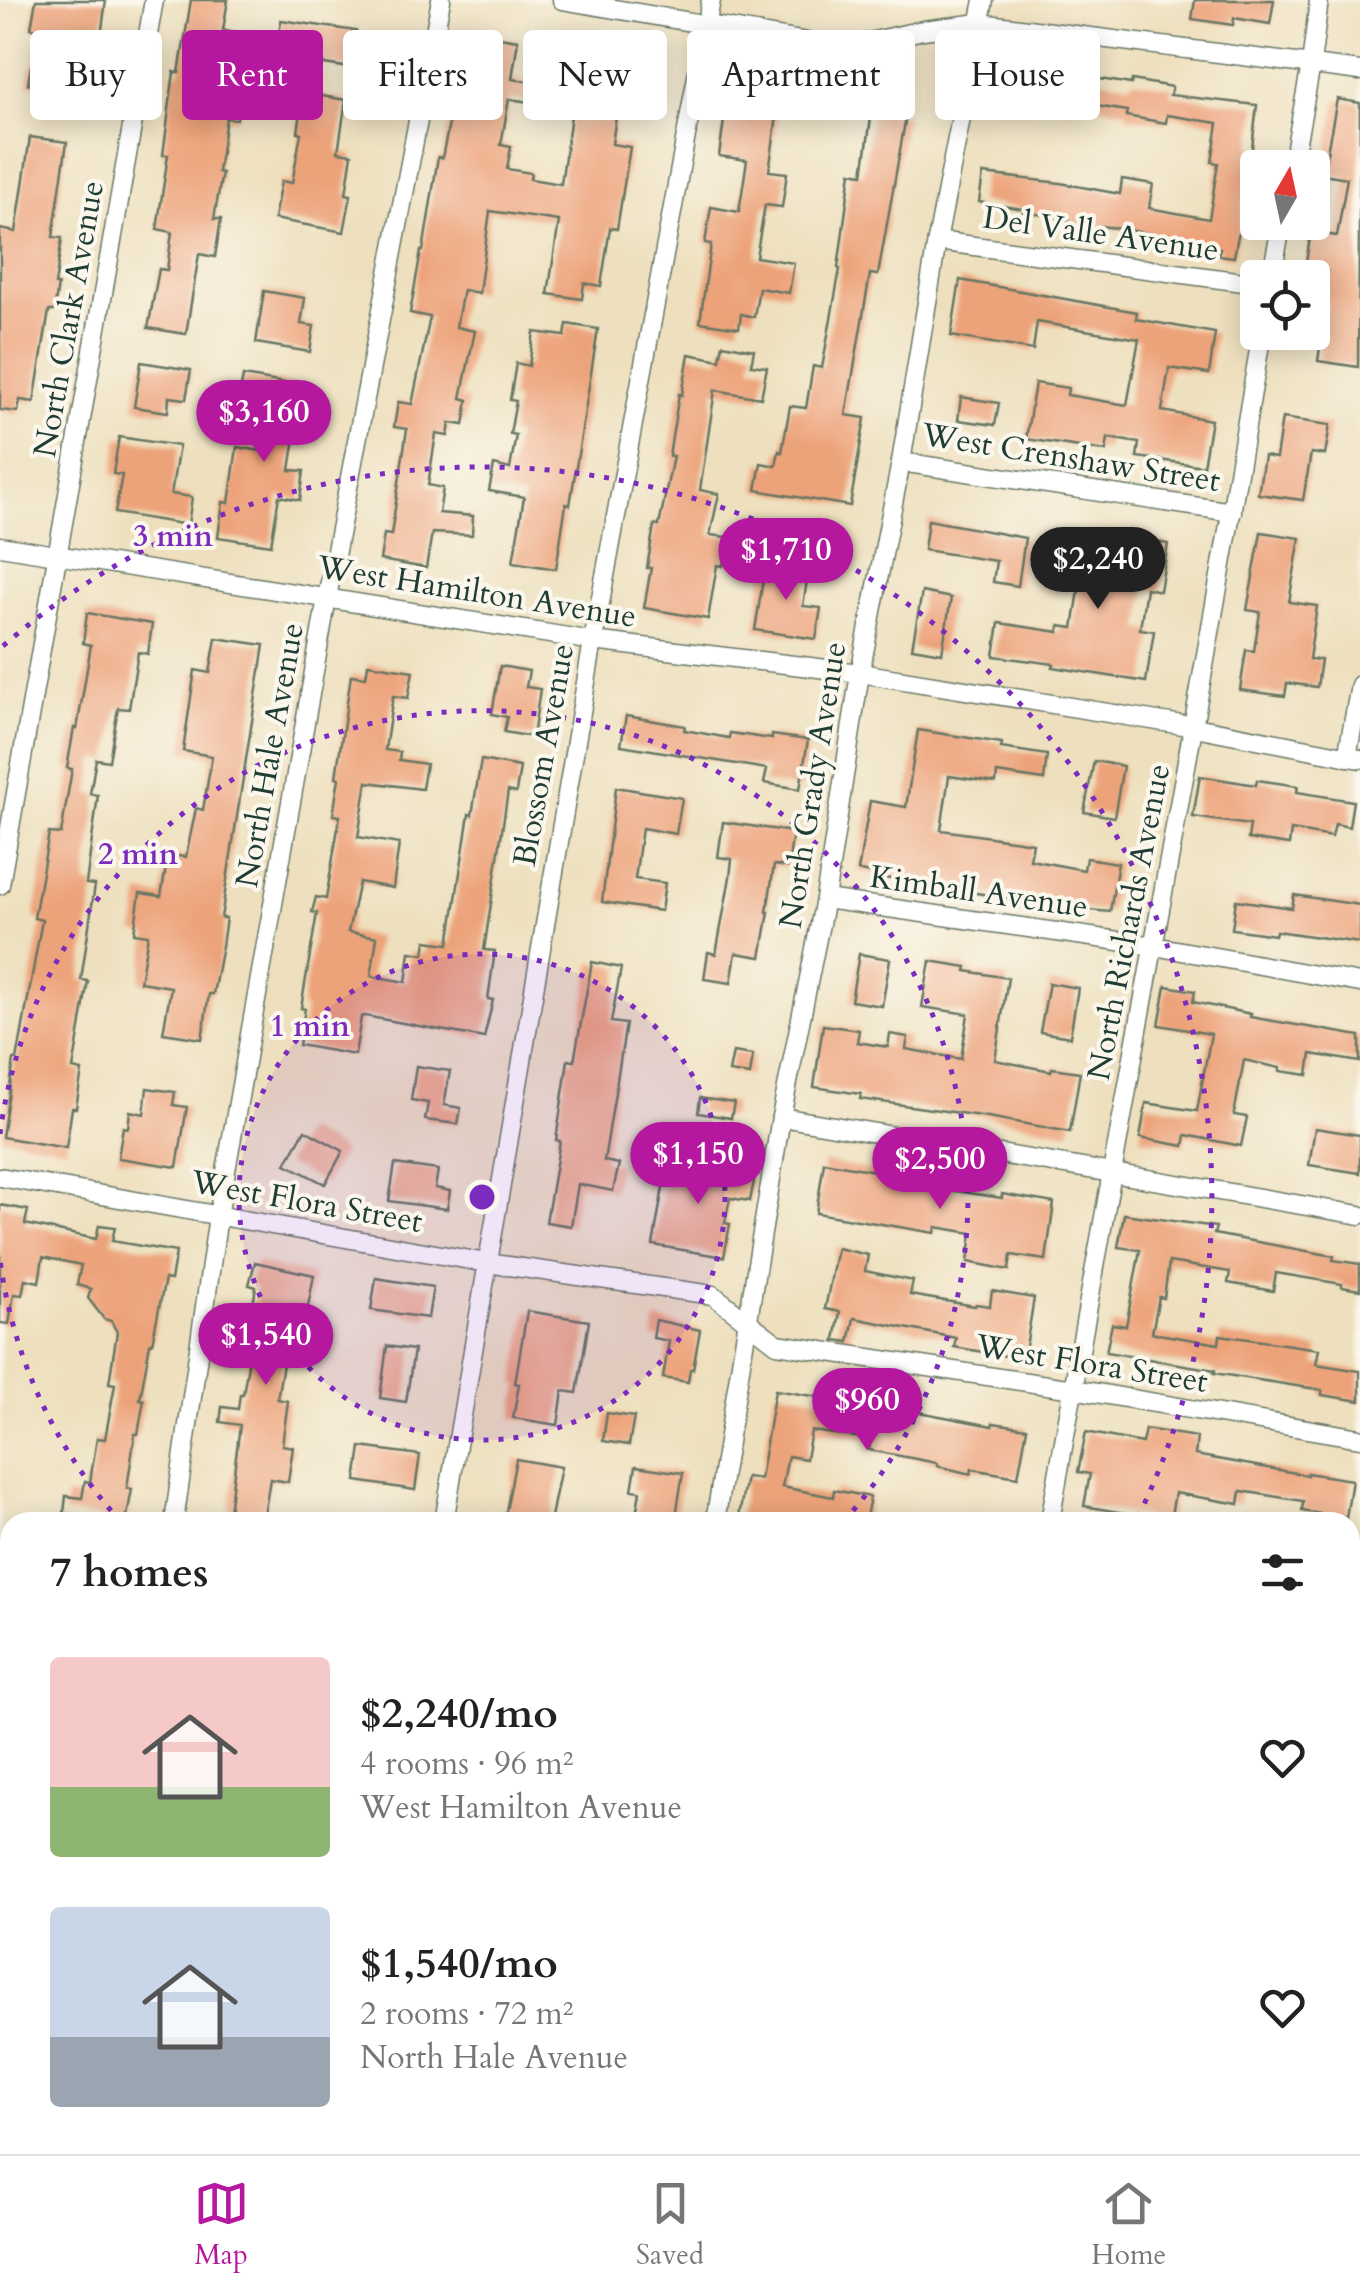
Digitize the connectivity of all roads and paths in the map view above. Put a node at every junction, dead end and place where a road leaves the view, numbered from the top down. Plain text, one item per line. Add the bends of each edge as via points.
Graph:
1 (154, 0) edge
2 (442, 0) edge
3 (562, 0) edge
4 (711, 0) edge
5 (984, 0) edge
6 (1318, 0) edge
7 (980, 24) junction
8 (707, 26) junction
9 (1310, 64) junction
10 (1360, 72) edge
11 (1295, 150) edge
12 (937, 241) junction
13 (1240, 282) edge
14 (1259, 350) edge
15 (901, 462) junction
16 (1232, 512) junction
17 (0, 546) edge
18 (57, 556) junction
19 (327, 598) junction
20 (593, 641) junction
21 (860, 673) junction
22 (1360, 685) edge
23 (1195, 727) junction
24 (1354, 758) edge
25 (0, 885) edge
26 (825, 899) junction
27 (1154, 946) junction
28 (1360, 983) edge
29 (781, 1117) junction
30 (1112, 1174) junction
31 (0, 1177) edge
32 (1360, 1215) edge
33 (218, 1216) junction
34 (487, 1263) junction
35 (748, 1320) junction
36 (1073, 1389) junction
37 (1360, 1438) edge
38 (175, 1512) edge
39 (446, 1512) edge
40 (717, 1512) edge
41 (1052, 1512) edge

1 - 18 street, North Clark Avenue
2 - 19 street, North Hale Avenue
3 - 8 street
4 - 8 street, Blossom Avenue
5 - 7 street, North Grady Avenue
6 - 9 street
7 - 8 street via 843,48
7 - 9 street
7 - 12 street, North Grady Avenue
8 - 20 street, Blossom Avenue
9 - 10 street
9 - 11 street
12 - 13 street, Del Valle Avenue
12 - 15 street, North Grady Avenue
14 - 16 street, North Richards Avenue
15 - 16 street, West Crenshaw Street
15 - 21 street, North Grady Avenue
16 - 23 street, North Richards Avenue
17 - 18 street, West Hamilton Avenue
18 - 19 street, West Hamilton Avenue
18 - 25 street, North Clark Avenue
19 - 20 street, West Hamilton Avenue
19 - 33 street, North Hale Avenue
20 - 21 street, West Hamilton Avenue
20 - 34 street, Blossom Avenue
21 - 23 street, West Hamilton Avenue
21 - 26 street, North Grady Avenue
22 - 24 street
23 - 24 street, West Hamilton Avenue
23 - 27 street, North Richards Avenue
26 - 27 street, Kimball Avenue
26 - 29 street, North Grady Avenue
27 - 28 street, Kimball Avenue
27 - 30 street, North Richards Avenue
29 - 30 street
29 - 35 street, North Grady Avenue
30 - 32 street
30 - 36 street, North Richards Avenue
31 - 33 street, West Flora Street
33 - 34 street, West Flora Street
33 - 38 street, North Hale Avenue
34 - 35 street, West Flora Street via 713,1296
34 - 39 street, Blossom Avenue
35 - 36 street, West Flora Street via 777,1344
35 - 40 street, North Grady Avenue
36 - 37 street, West Flora Street
36 - 41 street, North Richards Avenue

